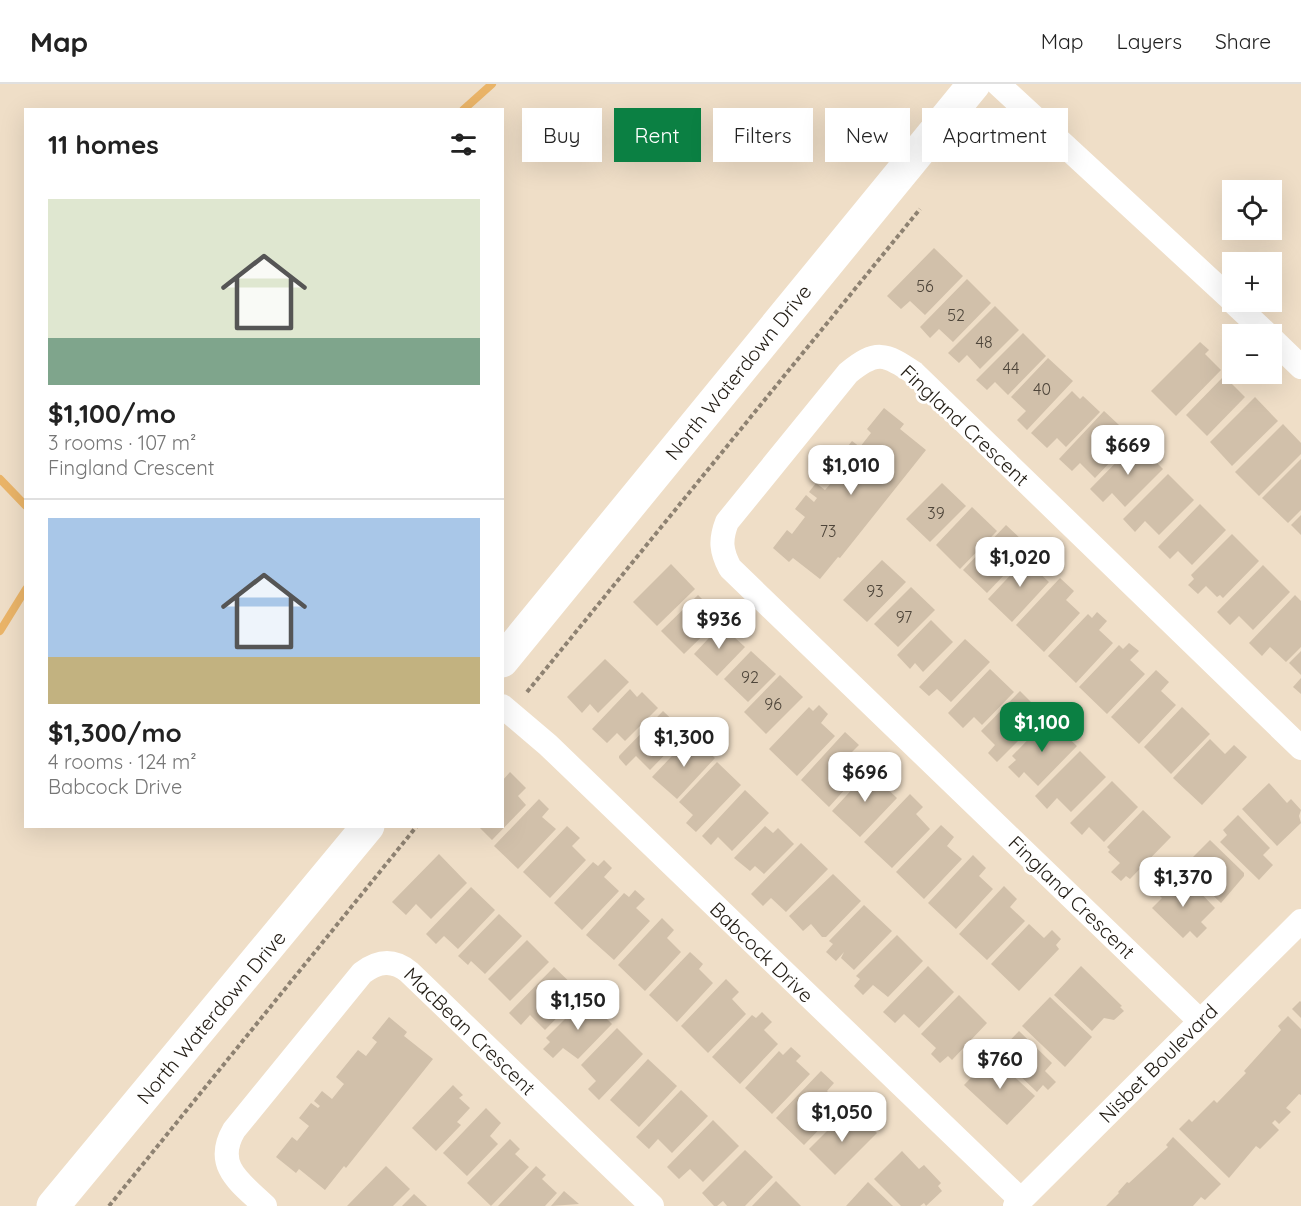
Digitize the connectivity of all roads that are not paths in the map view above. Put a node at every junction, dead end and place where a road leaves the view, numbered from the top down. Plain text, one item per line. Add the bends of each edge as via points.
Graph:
1 (974, 84) edge
2 (998, 84) edge
3 (1222, 291) edge
4 (1245, 312) edge
5 (1257, 324) edge
6 (1282, 349) edge
7 (1301, 367) edge
8 (504, 659) edge
9 (504, 708) edge
10 (1301, 748) edge
11 (366, 828) edge
12 (1301, 921) edge
13 (1200, 1021) junction
14 (1018, 1203) edge
15 (53, 1206) edge
16 (265, 1206) edge
17 (652, 1206) edge

1 - 8 main road, North Waterdown Drive
2 - 3 street
4 - 5 street
6 - 7 street
9 - 14 street, Babcock Drive via 548,745
10 - 13 street, Fingland Crescent via 895,360 879,356 864,360 848,373 727,522 721,538 722,553 730,568
11 - 15 main road, North Waterdown Drive
12 - 13 street, Nisbet Boulevard
13 - 14 street, Nisbet Boulevard
16 - 17 street, MacBean Crescent via 235,1178 227,1164 229,1140 362,973 385,962 399,964 409,972

